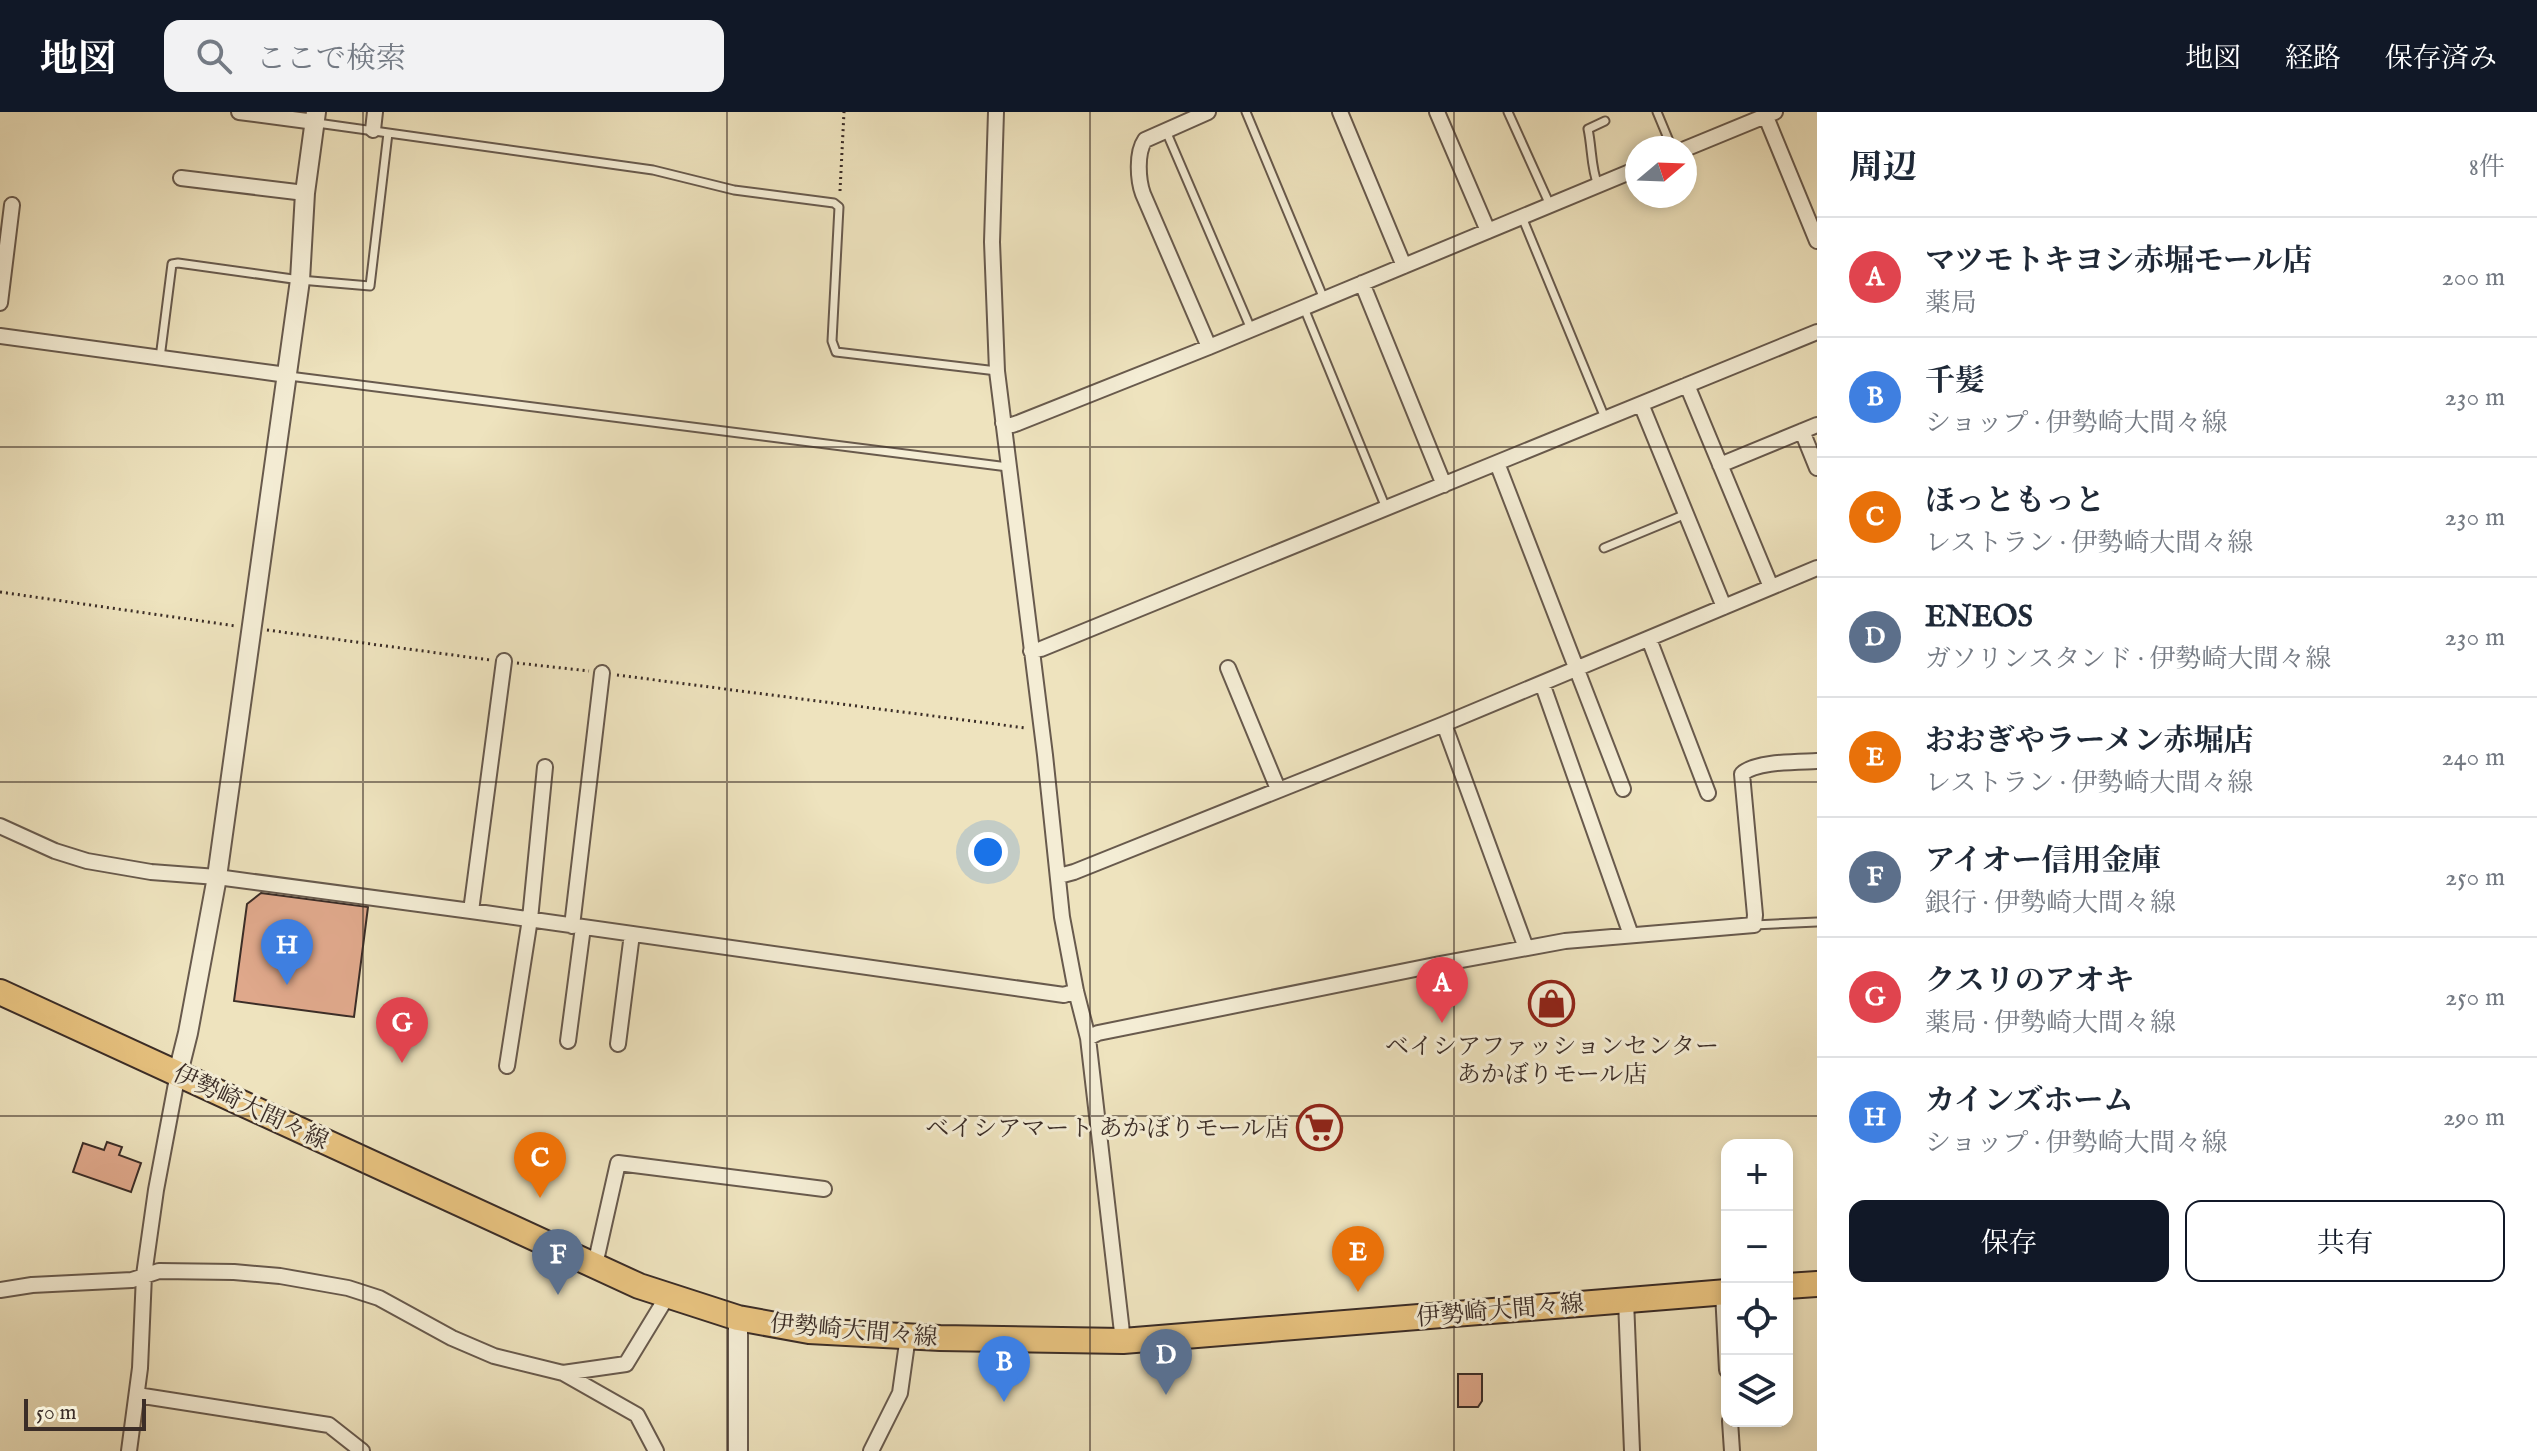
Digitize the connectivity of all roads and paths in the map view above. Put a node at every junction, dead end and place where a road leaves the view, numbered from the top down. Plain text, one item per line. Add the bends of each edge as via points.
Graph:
1 (239, 112) edge
2 (375, 112) edge
3 (844, 112) edge
4 (996, 112) edge
5 (1208, 112) edge
6 (1246, 112) edge
7 (1340, 112) edge
8 (1437, 112) edge
9 (1508, 112) edge
10 (1657, 112) edge
11 (1768, 113) edge
12 (315, 117) edge
13 (1605, 121) dead end
14 (373, 130) junction
15 (1166, 131) junction
16 (388, 133) junction
17 (1667, 136) edge
18 (1697, 144) edge
19 (1625, 174) edge
20 (181, 178) dead end
21 (1598, 185) junction
22 (305, 193) junction
23 (12, 205) dead end
24 (1550, 205) junction
25 (839, 207) junction
26 (1522, 217) junction
27 (1488, 231) junction
28 (1817, 241) edge
29 (1404, 266) junction
30 (300, 280) junction
31 (1362, 283) junction
32 (1324, 299) junction
33 (0, 303) edge
34 (1304, 308) junction
35 (1251, 329) junction
36 (1817, 332) edge
37 (0, 336) edge
38 (1209, 347) junction
39 (160, 358) junction
40 (997, 371) junction
41 (287, 375) junction
42 (1687, 385) junction
43 (1641, 404) junction
44 (1605, 419) junction
45 (1003, 423) junction
46 (1817, 425) edge
47 (1802, 431) junction
48 (1497, 463) junction
49 (1720, 465) junction
50 (1008, 467) junction
51 (1817, 468) edge
52 (1444, 485) junction
53 (1386, 508) junction
54 (1686, 514) junction
55 (1604, 548) dead end
56 (1817, 568) edge
57 (1771, 587) junction
58 (0, 592) edge
59 (1724, 607) junction
60 (252, 628) junction
61 (1649, 639) junction
62 (1031, 651) junction
63 (504, 661) junction
64 (1228, 668) dead end
65 (1577, 669) junction
66 (602, 673) junction
67 (1542, 683) junction
68 (1444, 724) junction
69 (1041, 730) junction
70 (1817, 761) edge
71 (545, 767) dead end
72 (1278, 789) junction
73 (1623, 789) dead end
74 (1708, 793) dead end
75 (0, 826) edge
76 (1059, 876) junction
77 (217, 877) junction
78 (471, 911) junction
79 (530, 919) junction
80 (1817, 922) edge
81 (1754, 925) junction
82 (578, 926) junction
83 (632, 934) junction
84 (1631, 935) junction
85 (1526, 948) junction
86 (1076, 991) junction
87 (0, 992) edge
88 (1088, 1038) junction
89 (568, 1041) dead end
90 (618, 1044) dead end
91 (507, 1066) dead end
92 (178, 1073) junction
93 (824, 1189) dead end
94 (595, 1265) junction
95 (144, 1275) junction
96 (1817, 1284) edge
97 (1793, 1286) edge
98 (0, 1290) edge
99 (1721, 1292) edge
100 (668, 1295) junction
101 (1626, 1300) junction
102 (738, 1318) junction
103 (908, 1336) junction
104 (1123, 1341) junction
105 (563, 1373) junction
106 (137, 1395) junction
107 (1730, 1427) edge
108 (129, 1451) edge
109 (362, 1451) edge
110 (656, 1451) edge
111 (738, 1451) edge
112 (871, 1451) edge
113 (1632, 1451) edge
114 (1732, 1451) edge

1 - 12 street
2 - 14 street
3 - 25 path
4 - 40 street via 992,242
5 - 15 street
6 - 32 lane
7 - 29 street
8 - 27 street
9 - 24 lane
10 - 17 lane
11 - 18 street
11 - 28 street
12 - 14 lane
12 - 22 street
13 - 21 lane via 1588,129
14 - 16 lane
15 - 35 lane
15 - 38 street via 1142,143 1140,186
16 - 25 lane via 653,170
16 - 30 lane via 370,286
19 - 21 street
20 - 22 street
21 - 24 street
22 - 30 street
23 - 33 street
24 - 26 street
25 - 40 lane via 832,341 836,352
26 - 27 street
26 - 44 lane
27 - 29 street
29 - 31 street
30 - 39 lane via 172,264
30 - 41 street
31 - 32 street
31 - 52 street
32 - 34 street
34 - 35 street
34 - 53 lane
35 - 38 street
36 - 42 street
37 - 39 street
38 - 45 street via 1018,423
39 - 41 street
40 - 45 street
41 - 50 lane
41 - 60 street
42 - 43 street
42 - 49 street
43 - 44 street
43 - 54 street
44 - 48 street
45 - 50 street
46 - 47 street
47 - 49 street
47 - 51 street
48 - 52 street
48 - 65 street
49 - 57 street
50 - 62 street
52 - 53 street
53 - 62 street
54 - 55 lane
54 - 59 street
56 - 57 street
57 - 59 street
58 - 60 path
59 - 61 street
60 - 63 path
60 - 77 street
61 - 65 street
61 - 74 street
62 - 69 street
63 - 66 path
63 - 78 street
64 - 72 street
65 - 67 street
65 - 73 street
66 - 69 path
66 - 82 street
67 - 68 street
67 - 84 street
68 - 72 street
68 - 85 street
69 - 76 street
70 - 81 street via 1757,766 1742,774
71 - 79 street
72 - 76 street
75 - 77 street via 87,861
76 - 86 street
77 - 78 street
77 - 92 street
78 - 79 street
79 - 82 street
79 - 91 street
80 - 81 lane
81 - 84 street
82 - 83 street
82 - 89 street
83 - 86 street via 1064,995
83 - 90 street
84 - 85 street
85 - 88 street
86 - 88 street
87 - 92 main road, 伊勢崎大間々線
88 - 104 street
92 - 94 main road, 伊勢崎大間々線
92 - 95 street
93 - 94 street via 618,1163
94 - 100 main road, 伊勢崎大間々線
95 - 98 street
95 - 105 street via 234,1272 348,1288 379,1298 494,1356
95 - 106 street
96 - 97 main road
99 - 101 main road, 伊勢崎大間々線
100 - 102 main road, 伊勢崎大間々線
100 - 105 street via 626,1364
101 - 104 main road, 伊勢崎大間々線
101 - 113 street
102 - 103 main road, 伊勢崎大間々線 via 809,1331
102 - 111 street
103 - 104 main road, 伊勢崎大間々線
103 - 112 street via 900,1393
105 - 110 street via 637,1415
106 - 108 street
106 - 109 street via 329,1425
107 - 114 street

